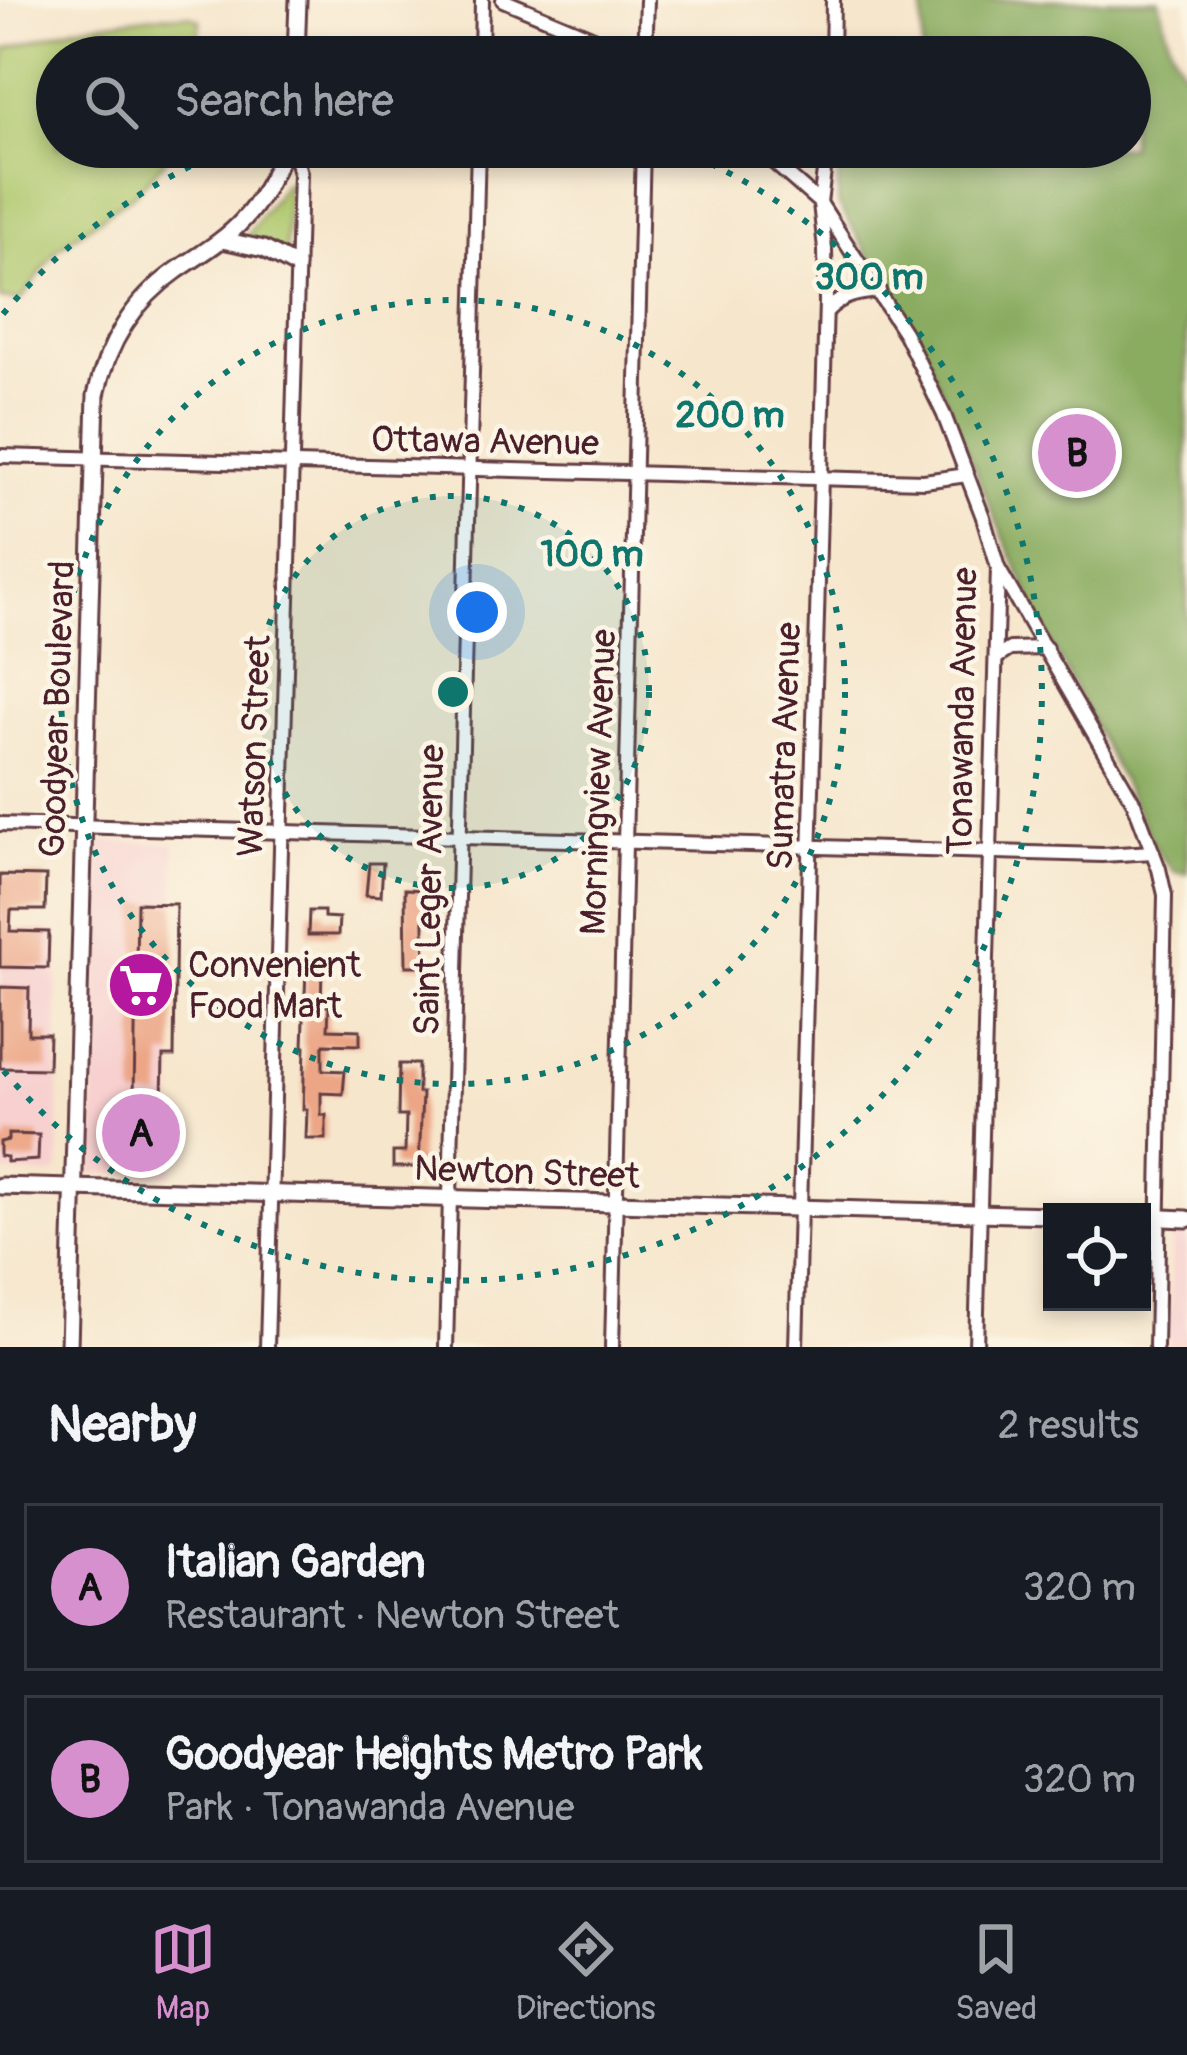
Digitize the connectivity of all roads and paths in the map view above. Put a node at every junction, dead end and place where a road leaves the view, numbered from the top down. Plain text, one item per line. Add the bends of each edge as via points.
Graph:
1 (298, 0) edge
2 (482, 0) edge
3 (503, 0) edge
4 (647, 0) edge
5 (833, 0) edge
6 (297, 36) edge
7 (481, 36) edge
8 (589, 36) edge
9 (646, 36) edge
10 (832, 36) edge
11 (278, 168) edge
12 (298, 168) edge
13 (477, 168) edge
14 (643, 168) edge
15 (780, 168) edge
16 (824, 168) edge
17 (820, 203) junction
18 (222, 241) junction
19 (296, 266) junction
20 (879, 291) junction
21 (826, 312) junction
22 (0, 456) edge
23 (92, 459) junction
24 (290, 465) junction
25 (470, 469) junction
26 (636, 473) junction
27 (967, 475) junction
28 (821, 478) junction
29 (998, 568) junction
30 (1046, 648) junction
31 (996, 658) junction
32 (0, 824) edge
33 (82, 827) junction
34 (281, 833) junction
35 (459, 838) junction
36 (625, 843) junction
37 (809, 847) junction
38 (1153, 851) junction
39 (991, 852) junction
40 (0, 1186) edge
41 (73, 1187) junction
42 (272, 1195) junction
43 (450, 1198) junction
44 (615, 1203) junction
45 (1151, 1203) edge
46 (800, 1208) junction
47 (980, 1214) junction
48 (1043, 1215) edge
49 (1151, 1218) edge
50 (1187, 1219) edge
51 (1151, 1240) edge
52 (69, 1347) edge
53 (267, 1347) edge
54 (446, 1347) edge
55 (612, 1347) edge
56 (796, 1347) edge
57 (976, 1347) edge
58 (1156, 1347) edge

1 - 6 street
2 - 7 street
3 - 8 street
4 - 9 street
5 - 10 street
11 - 18 street, Goodyear Boulevard
12 - 19 street, Watson Street
13 - 25 street, Saint Leger Avenue
14 - 26 street, Morningview Avenue
15 - 17 street, Tonawanda Avenue
16 - 17 street, Sumatra Avenue
17 - 20 street, Tonawanda Avenue
17 - 21 street, Sumatra Avenue
18 - 19 street
18 - 23 street, Goodyear Boulevard via 165,279 124,324 96,395
19 - 24 street, Watson Street
20 - 21 street via 849,295
20 - 27 street, Tonawanda Avenue via 922,364
21 - 28 street, Sumatra Avenue
22 - 23 street, Ottawa Avenue
23 - 24 street, Ottawa Avenue
23 - 33 street, Goodyear Boulevard
24 - 25 street, Ottawa Avenue
24 - 34 street, Watson Street
25 - 26 street, Ottawa Avenue
25 - 35 street, Saint Leger Avenue
26 - 28 street, Ottawa Avenue
26 - 36 street, Morningview Avenue
27 - 28 street, Ottawa Avenue via 924,482
27 - 29 street, Tonawanda Avenue
28 - 37 street, Sumatra Avenue
29 - 30 street
29 - 31 street, Tonawanda Avenue
30 - 31 street via 1010,649
30 - 38 street
31 - 39 street, Tonawanda Avenue
32 - 33 street
33 - 34 street
33 - 41 street, Goodyear Boulevard
34 - 35 street
34 - 42 street, Watson Street
35 - 36 street
35 - 43 street, Saint Leger Avenue
36 - 37 street
36 - 44 street, Morningview Avenue
37 - 39 street
37 - 46 street, Sumatra Avenue
38 - 39 street
38 - 45 street via 1166,916
39 - 47 street, Tonawanda Avenue
40 - 41 street, Newton Street
41 - 42 street, Newton Street
41 - 52 street, Goodyear Boulevard
42 - 43 street, Newton Street
42 - 53 street, Watson Street
43 - 44 street, Newton Street
43 - 54 street, Saint Leger Avenue
44 - 46 street, Newton Street
44 - 55 street, Morningview Avenue
46 - 47 street, Newton Street
46 - 56 street, Sumatra Avenue
47 - 48 street, Newton Street
47 - 57 street, Tonawanda Avenue
49 - 50 street
51 - 58 street

